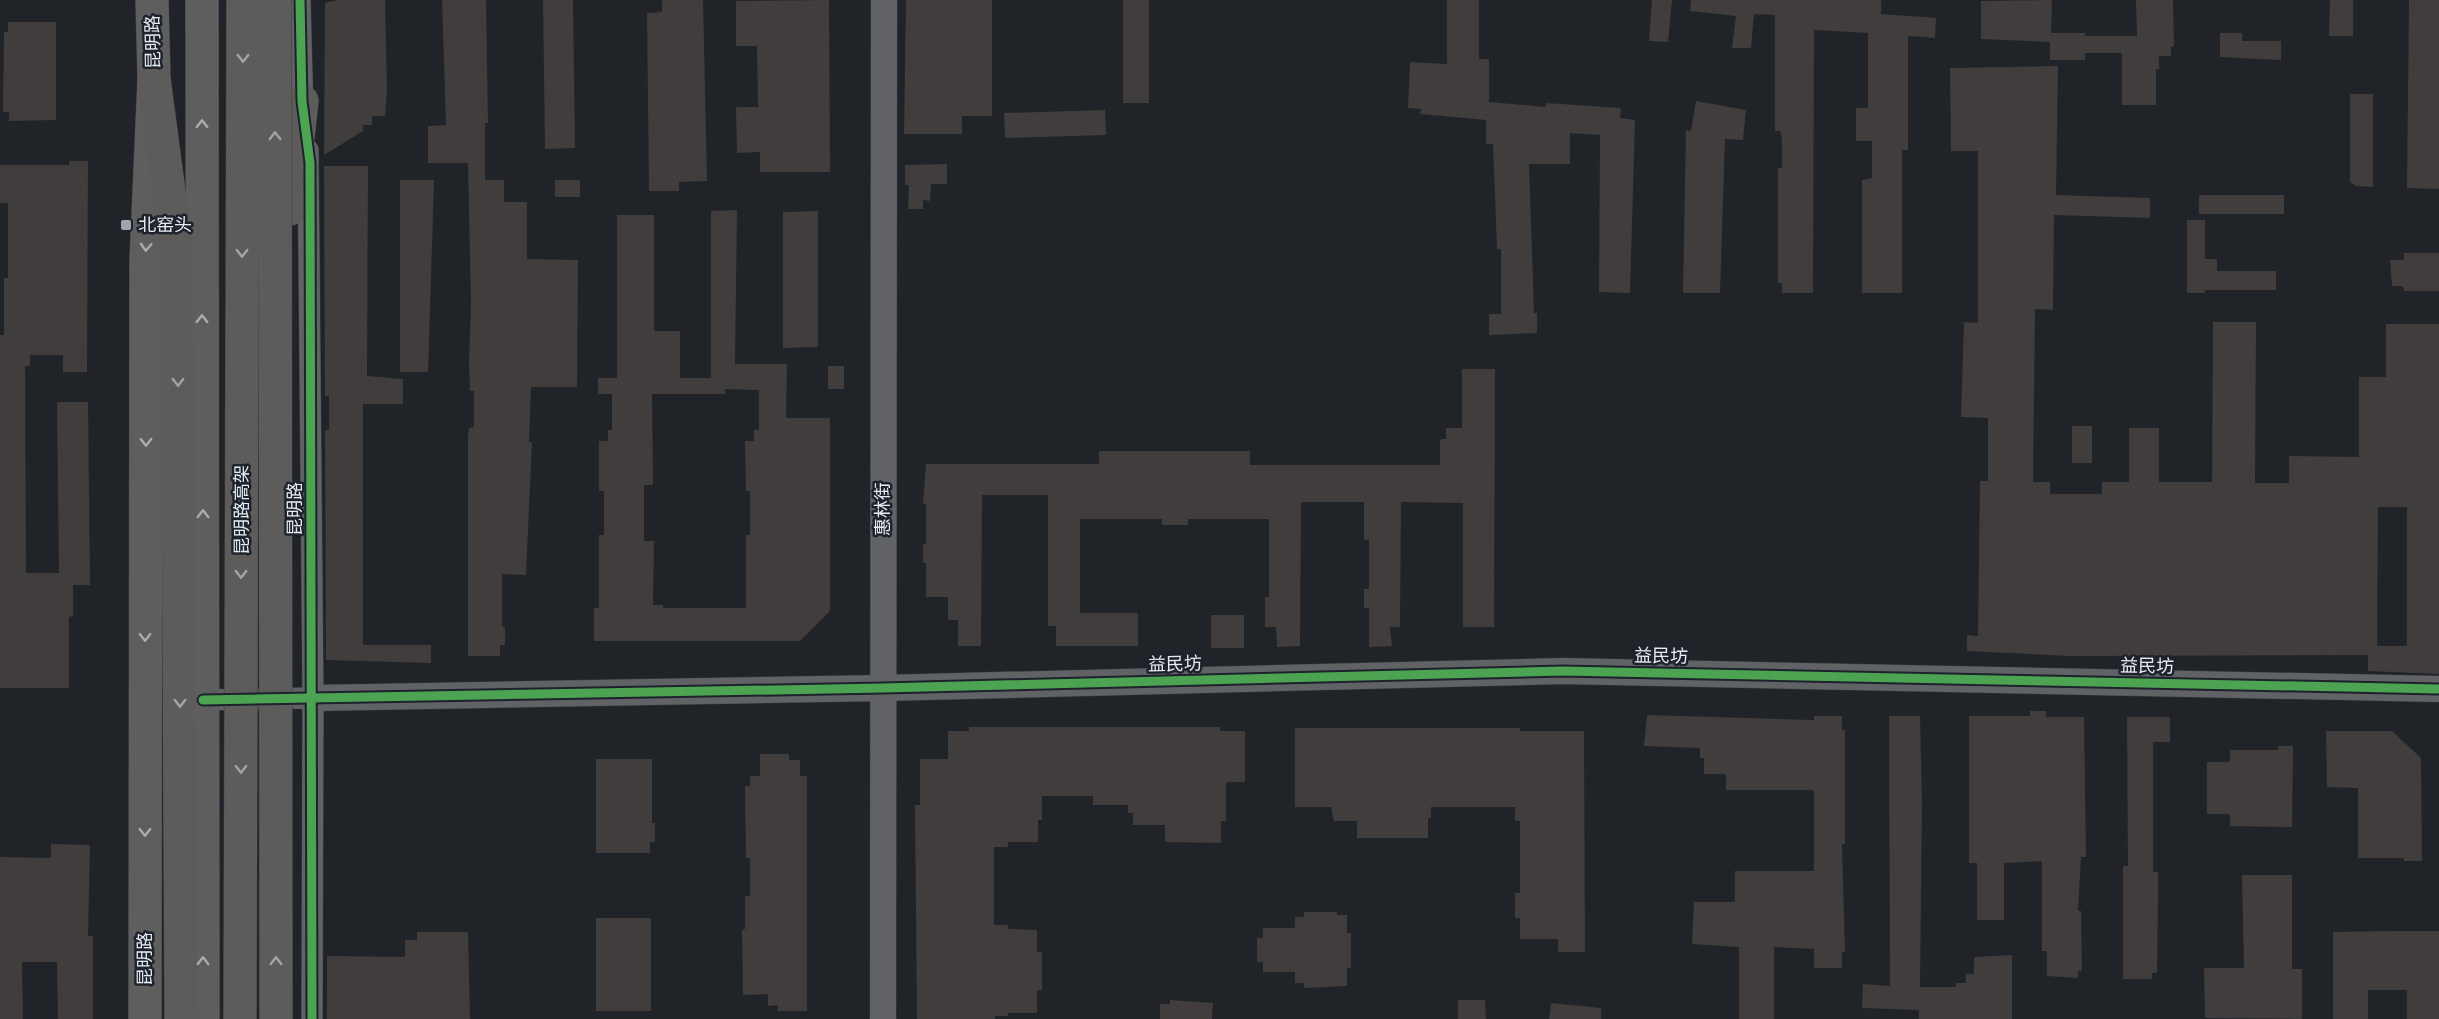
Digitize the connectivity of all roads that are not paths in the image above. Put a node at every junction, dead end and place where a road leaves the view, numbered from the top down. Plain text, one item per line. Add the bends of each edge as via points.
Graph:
1 (153, 0) edge
2 (202, 0) edge
3 (243, 0) edge
4 (274, 0) edge
5 (300, 0) edge
6 (884, 0) edge
7 (154, 79) junction
8 (302, 101) junction
9 (883, 688) junction
10 (2439, 689) edge
11 (313, 698) junction
12 (203, 700) junction
13 (145, 1019) edge
14 (181, 1019) edge
15 (203, 1019) edge
16 (240, 1019) edge
17 (276, 1019) edge
18 (298, 1019) edge
19 (312, 1019) edge
20 (883, 1019) edge

1 - 7 main road, 昆明路
12 -> 2 main road
3 -> 16 highway, 昆明路高架, bridge
17 -> 4 highway, 昆明路高架, bridge
5 - 8 street, 昆明路
6 - 9 street, 惠林街
7 -> 13 main road, 昆明路 via 146,260
7 -> 14 highway via 177,252
8 - 11 street, 昆明路 via 310,163
8 - 18 highway via 290,209 289,492
9 - 10 street, 益民坊 via 1563,670
9 - 11 street, 益民坊
9 - 20 street, 惠林街
11 - 12 street
11 - 19 street, 昆明路
15 -> 12 main road

